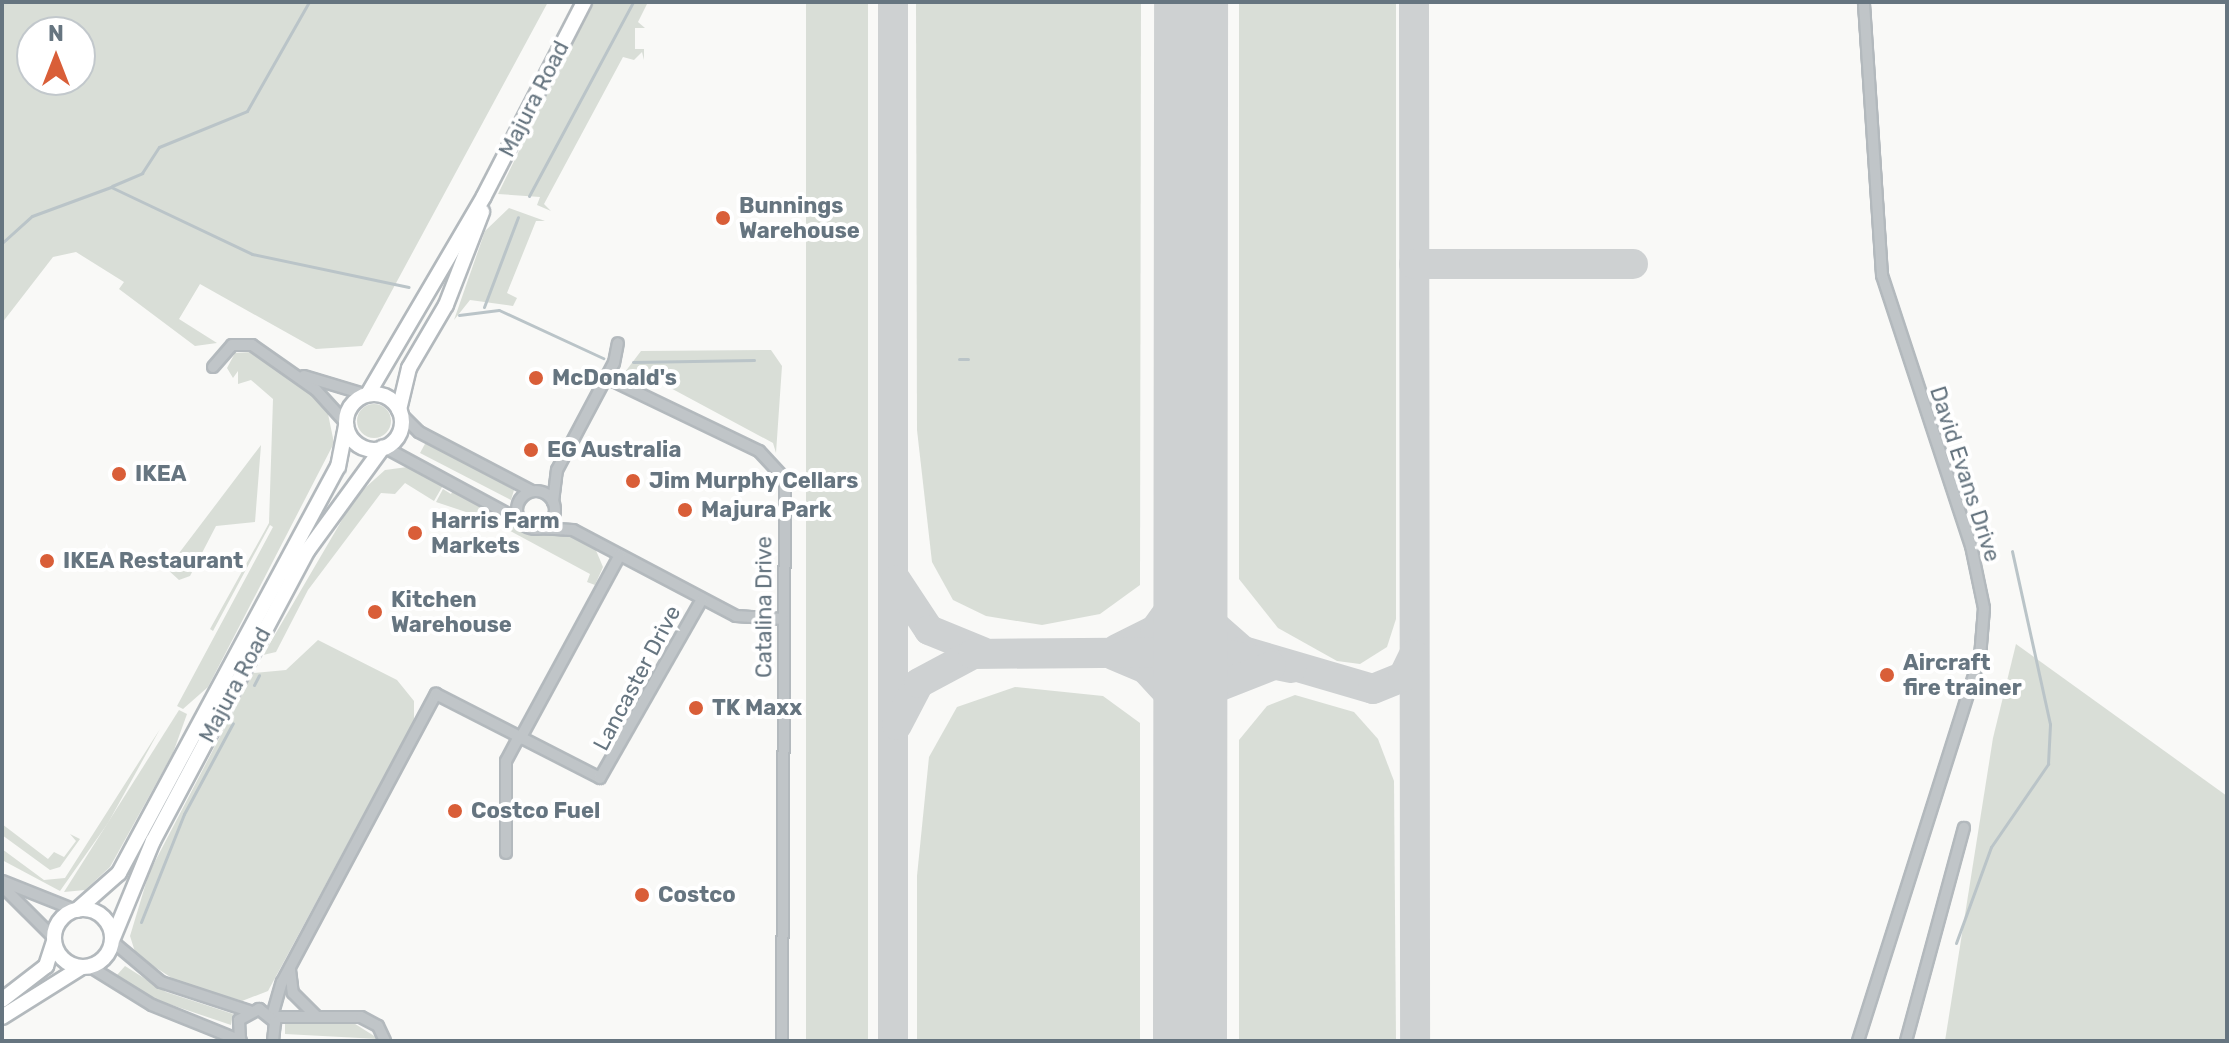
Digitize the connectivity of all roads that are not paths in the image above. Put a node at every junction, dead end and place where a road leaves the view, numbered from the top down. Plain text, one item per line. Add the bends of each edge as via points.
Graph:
1 (584, 2) edge
2 (1864, 2) edge
3 (484, 196) junction
4 (618, 343) dead end
5 (213, 367) dead end
6 (294, 373) junction
7 (607, 378) junction
8 (367, 395) junction
9 (399, 412) junction
10 (346, 425) junction
11 (384, 447) junction
12 (557, 470) junction
13 (533, 491) junction
14 (553, 503) junction
15 (521, 521) junction
16 (537, 528) junction
17 (573, 530) junction
18 (620, 555) junction
19 (702, 599) junction
20 (783, 619) junction
21 (519, 739) junction
22 (1964, 828) dead end
23 (506, 853) dead end
24 (2, 884) edge
25 (76, 910) junction
26 (112, 939) junction
27 (54, 940) junction
28 (292, 963) junction
29 (85, 967) junction
30 (282, 982) junction
31 (2, 1000) edge
32 (250, 1011) junction
33 (272, 1016) junction
34 (2, 1017) edge
35 (318, 1017) junction
36 (241, 1041) edge
37 (273, 1041) edge
38 (385, 1041) edge
39 (782, 1041) edge
40 (1858, 1041) edge
41 (1906, 1041) edge

1 - 3 main road, Majura Road
2 - 40 street, David Evans Drive via 1882,275 1971,546 1984,608 1980,657
3 - 8 main road, Majura Road
3 - 9 main road, Majura Road via 448,300 409,368
4 - 7 street
5 - 6 street via 226,348 244,342
6 - 8 street
6 - 10 street
7 - 12 street
7 - 20 street, Catalina Drive via 670,403 780,466 787,489
8 - 9 main road via 386,397
8 - 10 main road via 352,404
9 - 11 main road via 400,431
9 - 13 street via 419,432
10 - 11 main road via 360,445
10 - 25 main road, Majura Road via 338,467 119,873
11 - 15 street
11 - 26 main road, Majura Road via 313,541 153,841
12 - 13 street
12 - 14 street
13 - 14 street
13 - 15 street via 518,503
14 - 16 street via 551,520
14 - 17 street
15 - 16 street
16 - 17 street
17 - 18 street
18 - 19 street
18 - 21 street
19 - 20 street via 739,618
19 - 21 street, Lancaster Drive via 606,775 591,777
20 - 39 street, Catalina Drive
21 - 23 street via 506,761
21 - 28 street, Lancaster Drive via 436,694
22 - 41 street
24 - 25 street
24 - 27 street
25 - 26 main road via 101,915
25 - 27 main road via 60,921
26 - 29 main road via 105,958
26 - 32 street via 161,982
27 - 29 main road via 63,959
27 - 31 main road via 45,968
28 - 30 street
28 - 35 street via 293,993
29 - 34 main road
29 - 36 street via 152,1005
30 - 32 street
30 - 33 street
32 - 33 street
32 - 36 street via 237,1026
33 - 35 street
33 - 37 street
35 - 38 street via 366,1019

